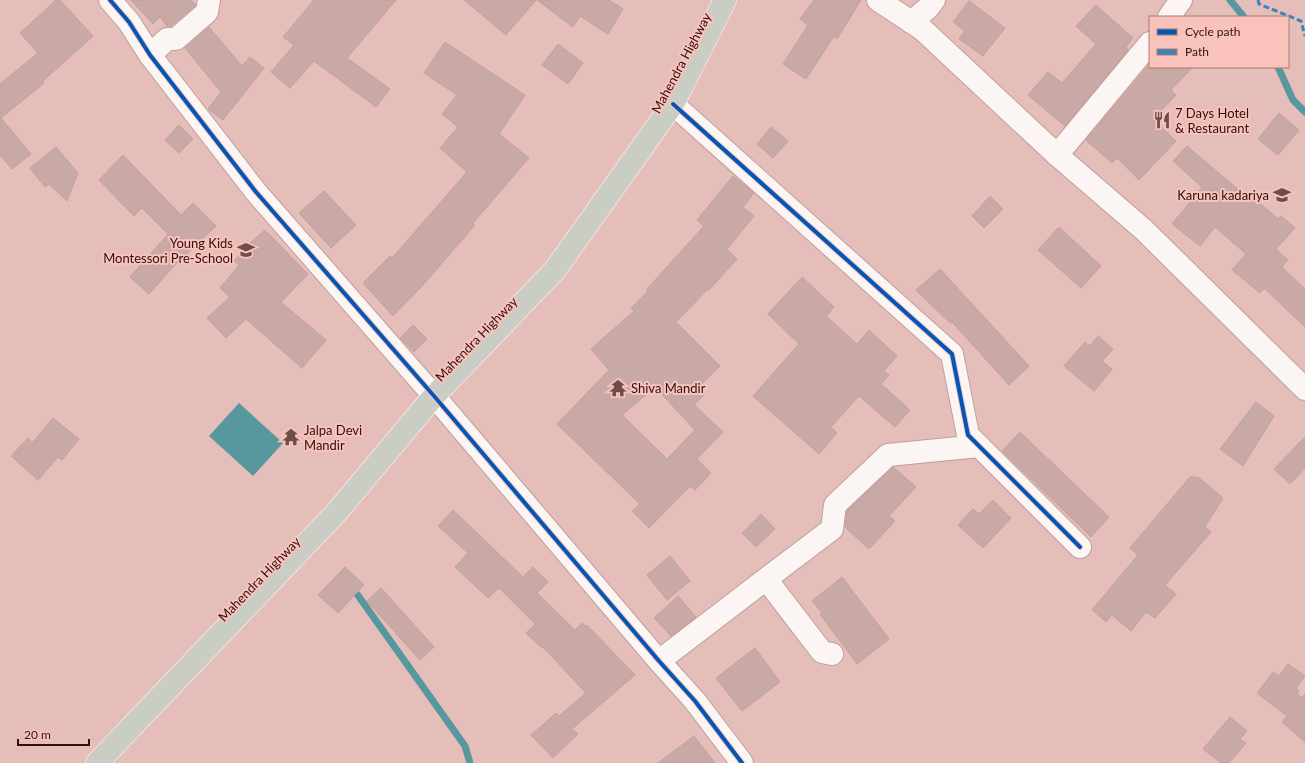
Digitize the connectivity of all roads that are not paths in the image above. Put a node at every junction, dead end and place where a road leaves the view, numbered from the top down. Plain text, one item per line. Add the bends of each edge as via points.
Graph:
1 (110, 0) edge
2 (209, 0) edge
3 (725, 0) edge
4 (878, 0) edge
5 (934, 0) edge
6 (1181, 0) edge
7 (1170, 16) edge
8 (911, 22) junction
9 (1149, 44) edge
10 (150, 55) junction
11 (673, 104) junction
12 (1057, 155) junction
13 (1305, 389) edge
14 (434, 396) junction
15 (979, 446) junction
16 (1080, 547) dead end
17 (766, 578) junction
18 (832, 654) dead end
19 (659, 661) junction
20 (97, 763) edge
21 (742, 763) edge

1 - 10 street via 129,22
2 - 10 street via 207,12 176,39 167,39
3 - 11 highway, Mahendra Highway
4 - 8 street
5 - 8 street
6 - 7 street
8 - 12 street via 922,29
9 - 12 street
10 - 14 street via 256,192
11 - 14 highway, Mahendra Highway via 555,270
11 - 15 street via 952,354 968,435
12 - 13 street via 1144,230
14 - 19 street
14 - 20 highway, Mahendra Highway via 336,513
15 - 16 street
15 - 17 street via 888,456 835,505 832,529
17 - 18 street via 822,652
17 - 19 street
19 - 21 street via 695,701

